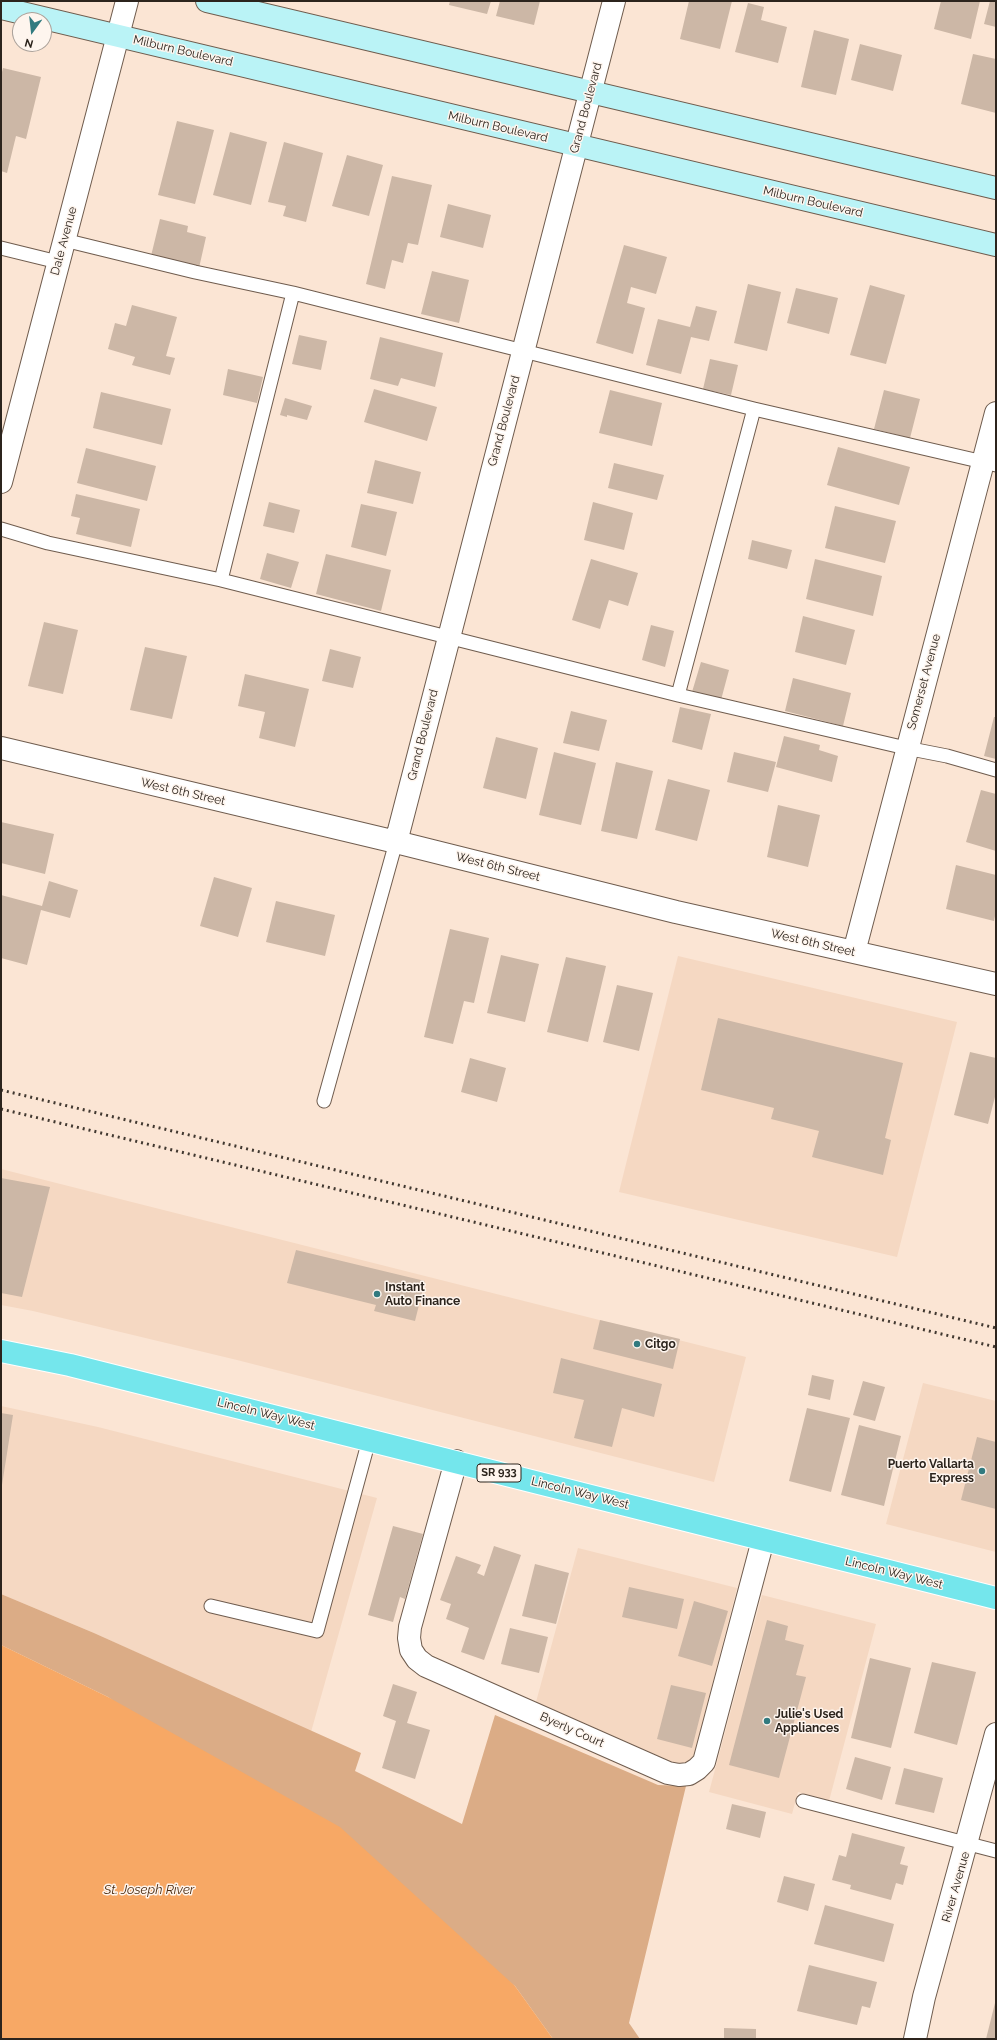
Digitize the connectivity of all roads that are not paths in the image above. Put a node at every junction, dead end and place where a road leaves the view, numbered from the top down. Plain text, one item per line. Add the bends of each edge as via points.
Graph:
1 (127, 1) edge
2 (208, 1) edge
3 (614, 1) edge
4 (1, 8) edge
5 (118, 36) junction
6 (590, 92) junction
7 (576, 145) junction
8 (996, 188) edge
9 (64, 240) junction
10 (996, 245) edge
11 (1, 248) edge
12 (58, 262) junction
13 (293, 293) junction
14 (523, 350) junction
15 (754, 409) junction
16 (996, 413) edge
17 (990, 464) edge
18 (1, 482) edge
19 (1, 528) edge
20 (221, 580) junction
21 (448, 637) junction
22 (678, 695) junction
23 (1, 748) edge
24 (906, 748) junction
25 (996, 770) edge
26 (396, 842) junction
27 (854, 952) junction
28 (996, 984) edge
29 (324, 1100) dead end
30 (1, 1351) edge
31 (369, 1440) junction
32 (456, 1462) junction
33 (763, 1540) junction
34 (996, 1598) edge
35 (210, 1606) dead end
36 (996, 1734) edge
37 (803, 1801) dead end
38 (968, 1844) junction
39 (996, 1851) edge
40 (915, 2039) edge

1 - 5 street, Dale Avenue
2 - 6 street
3 - 6 street, Grand Boulevard
4 - 5 street, Milburn Boulevard
5 - 7 street, Milburn Boulevard
5 - 9 street, Dale Avenue
6 - 7 street, Grand Boulevard
6 - 8 street
7 - 10 street, Milburn Boulevard
7 - 14 street, Grand Boulevard
9 - 12 street, Dale Avenue
9 - 13 lane
11 - 12 lane
12 - 18 street, Dale Avenue
13 - 14 lane
13 - 20 lane
14 - 15 lane
14 - 21 street, Grand Boulevard
15 - 17 lane
15 - 22 lane
16 - 17 street, Somerset Avenue
17 - 24 street, Somerset Avenue
19 - 20 lane via 48,543
20 - 21 lane
21 - 22 lane
21 - 26 street, Grand Boulevard
22 - 24 lane
23 - 26 street, West 6th Street
24 - 25 lane
24 - 27 street, Somerset Avenue
26 - 27 street, West 6th Street via 676,912
26 - 29 lane
27 - 28 street, West 6th Street
30 - 31 main road, Lincoln Way West / SR 933 via 70,1365
31 - 32 main road, Lincoln Way West / SR 933
31 - 35 lane via 317,1631
32 - 33 main road, Lincoln Way West / SR 933
32 - 33 street, Byerly Court via 410,1627 411,1650 417,1659 426,1666 668,1773 689,1774 704,1762
33 - 34 main road, Lincoln Way West / SR 933
36 - 38 street, River Avenue
37 - 38 lane
38 - 39 lane
38 - 40 street, River Avenue via 924,1997

